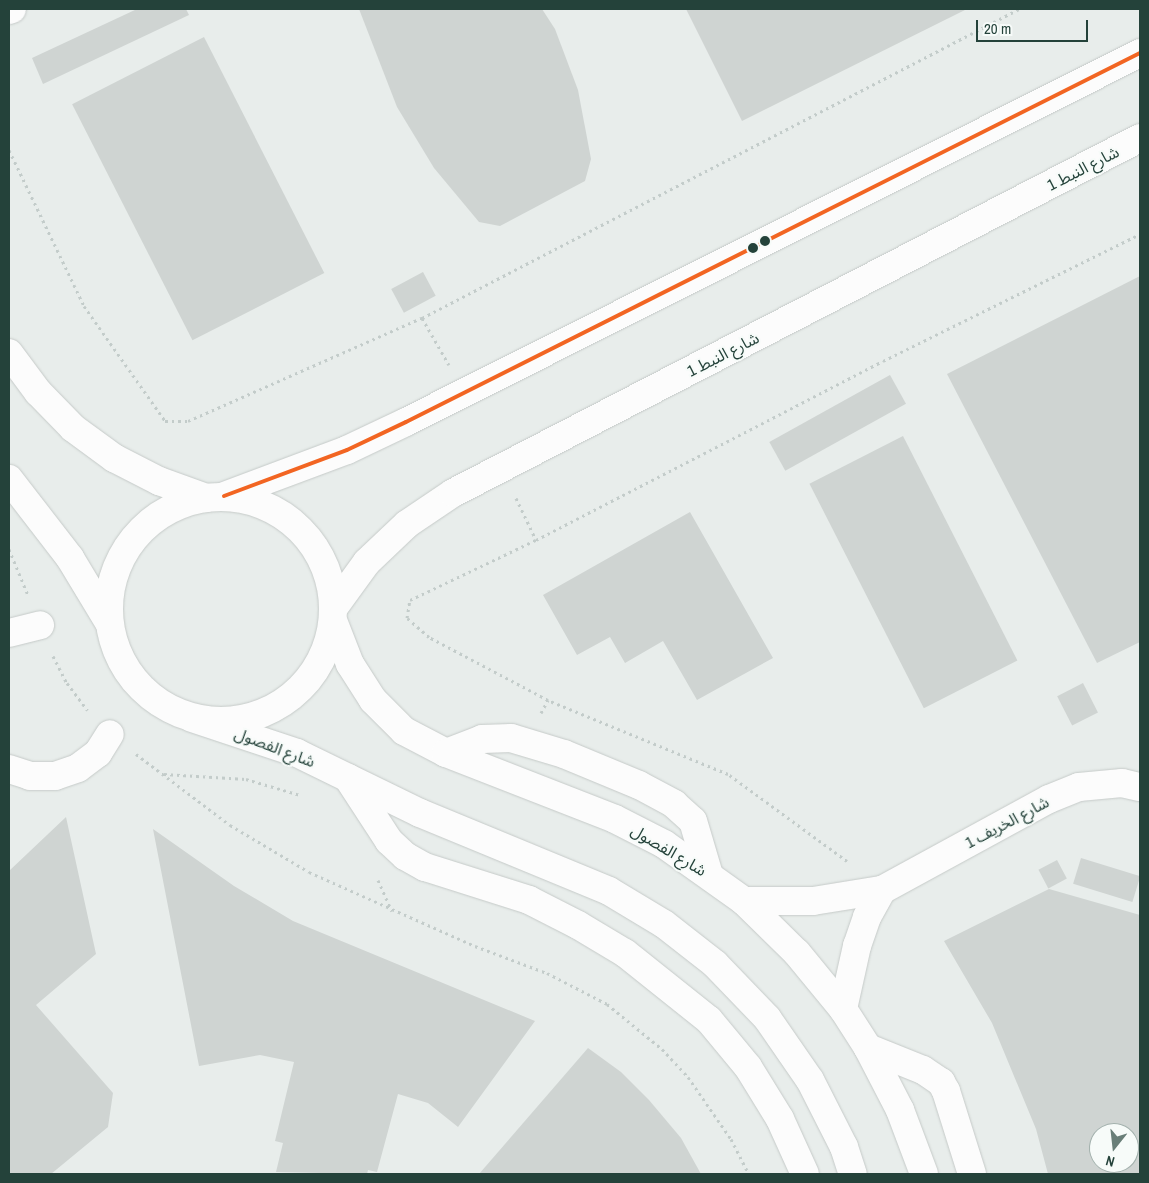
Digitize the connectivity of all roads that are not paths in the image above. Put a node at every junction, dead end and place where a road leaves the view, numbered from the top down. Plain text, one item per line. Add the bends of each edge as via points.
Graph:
1 (1140, 53) edge
2 (1140, 138) edge
3 (9, 352) edge
4 (13, 490) edge
5 (215, 497) junction
6 (334, 615) junction
7 (109, 624) junction
8 (40, 625) road end
9 (9, 633) edge
10 (192, 718) junction
11 (110, 734) road end
12 (446, 752) junction
13 (9, 770) edge
14 (347, 777) junction
15 (1140, 787) edge
16 (709, 875) junction
17 (882, 890) junction
18 (744, 901) junction
19 (843, 1009) junction
20 (868, 1048) junction
21 (805, 1174) edge
22 (853, 1174) edge
23 (924, 1174) edge
24 (972, 1174) edge

1 - 5 street via 347,450
2 - 6 street, شارع النبط 1 via 453,494 407,524 367,562
3 - 5 street via 38,392 67,422 114,458 159,481
4 - 7 street via 70,558
5 - 6 street, شارع الفصول via 258,503 289,519 306,536 328,573
5 - 7 street via 178,505 152,520 131,541 117,566
6 - 10 street via 327,649 314,674 296,694 273,709 247,719 219,721
6 - 12 street, شارع الفصول via 350,664 373,700 404,731
7 - 10 street via 119,656 137,683 162,705
8 - 9 street
10 - 14 street, شارع الفصول via 280,747
11 - 13 street via 98,753 78,768 55,776 30,776
12 - 16 street, شارع الفصول via 615,819 664,844
12 - 16 street via 482,739 511,738 564,754 639,785 674,804 693,821
14 - 21 street via 389,841 405,856 425,867 529,900 578,925 625,953 709,1020 762,1090 780,1119
14 - 22 street, شارع الفصول via 420,813 609,891 664,924 715,964 766,1018 810,1080 844,1147
15 - 17 street, شارع الخريف 1 via 1122,783 1079,787 1049,799
16 - 18 street, شارع الفصول
17 - 18 street, شارع الخريف 1 via 813,901
17 - 19 street via 867,916 857,946
18 - 19 street, شارع الفصول via 797,953
19 - 20 street, شارع الفصول
20 - 23 street, شارع الفصول via 900,1110
20 - 24 street via 923,1070 941,1082

